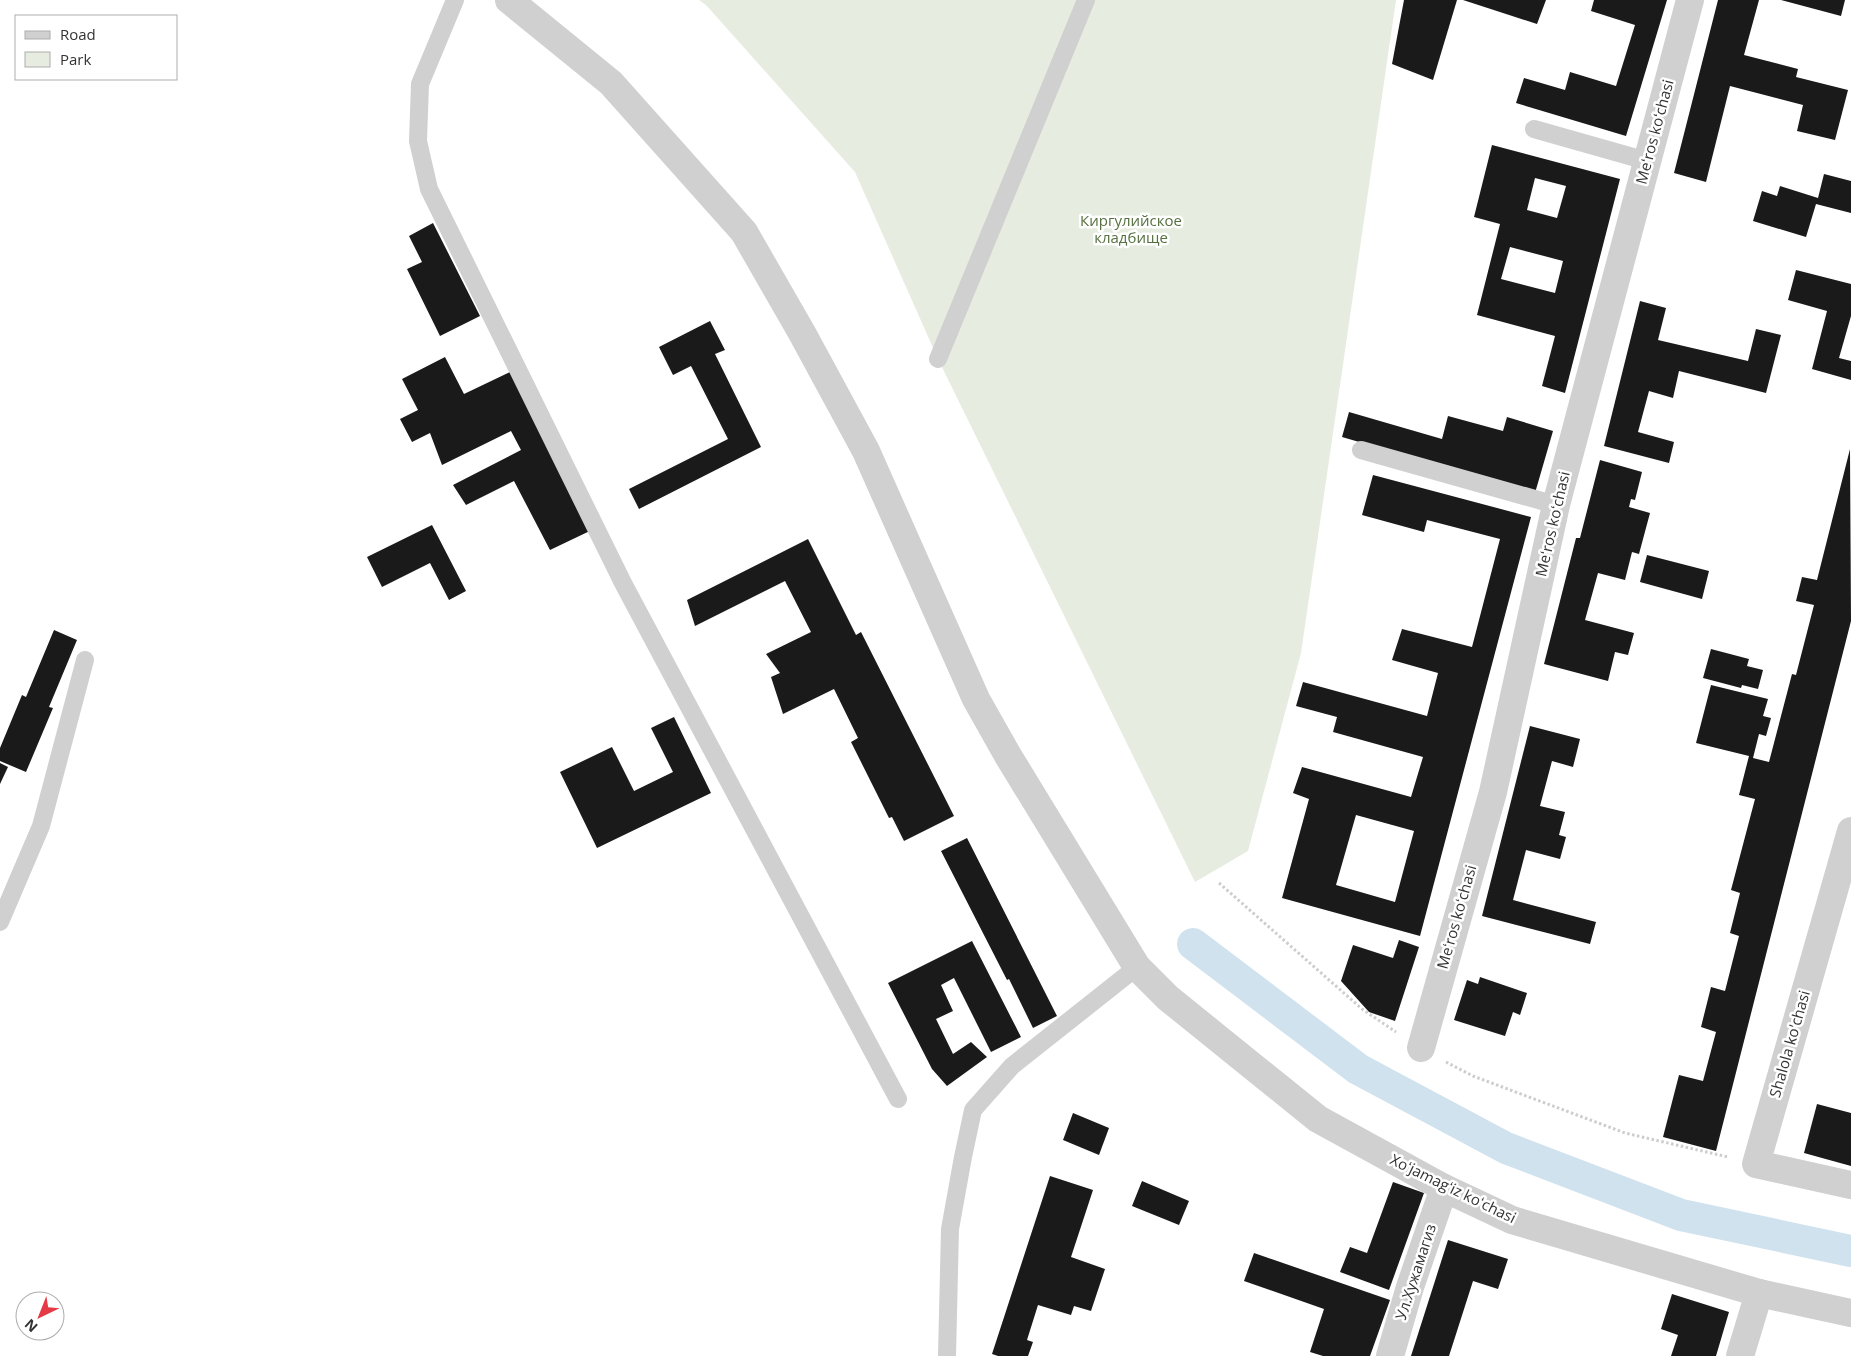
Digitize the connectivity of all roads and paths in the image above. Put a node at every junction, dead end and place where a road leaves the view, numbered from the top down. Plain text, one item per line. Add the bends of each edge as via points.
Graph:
1 (455, 0) edge
2 (509, 0) edge
3 (1086, 0) edge
4 (1690, 0) edge
5 (1534, 129) dead end
6 (1648, 161) junction
7 (938, 360) dead end
8 (1361, 450) dead end
9 (1556, 505) junction
10 (85, 660) dead end
11 (1851, 831) edge
12 (1219, 883) dead end
13 (0, 922) edge
14 (1137, 967) junction
15 (1420, 1048) junction
16 (898, 1099) dead end
17 (1756, 1164) junction
18 (1851, 1186) edge
19 (1444, 1188) junction
20 (1759, 1293) junction
21 (1851, 1313) edge
22 (947, 1356) edge
23 (1390, 1356) edge
24 (1740, 1356) edge

1 - 16 lane via 420,84 418,141 429,189 623,583
2 - 14 street, Xoʻjamagʻiz koʻchasi via 612,83 744,232 866,451 976,699
3 - 7 lane
4 - 6 street, Meʻros koʻchasi
5 - 6 lane
6 - 9 street, Meʻros koʻchasi
8 - 9 lane
9 - 15 street, Meʻros koʻchasi via 1493,792
10 - 13 lane via 41,826
11 - 17 street, Shalola ko'chasi
12 - 15 path via 1362,1009
14 - 19 street, Xoʻjamagʻiz koʻchasi via 1168,998 1318,1119
14 - 22 lane via 1012,1066 973,1110 950,1229
15 - 17 path via 1473,1076 1625,1133
17 - 18 street
19 - 20 street, Xoʻjamagʻiz koʻchasi via 1512,1220
19 - 23 street, Ул.Хужамагиз
20 - 21 street, Xoʻjamagʻiz koʻchasi
20 - 24 street

